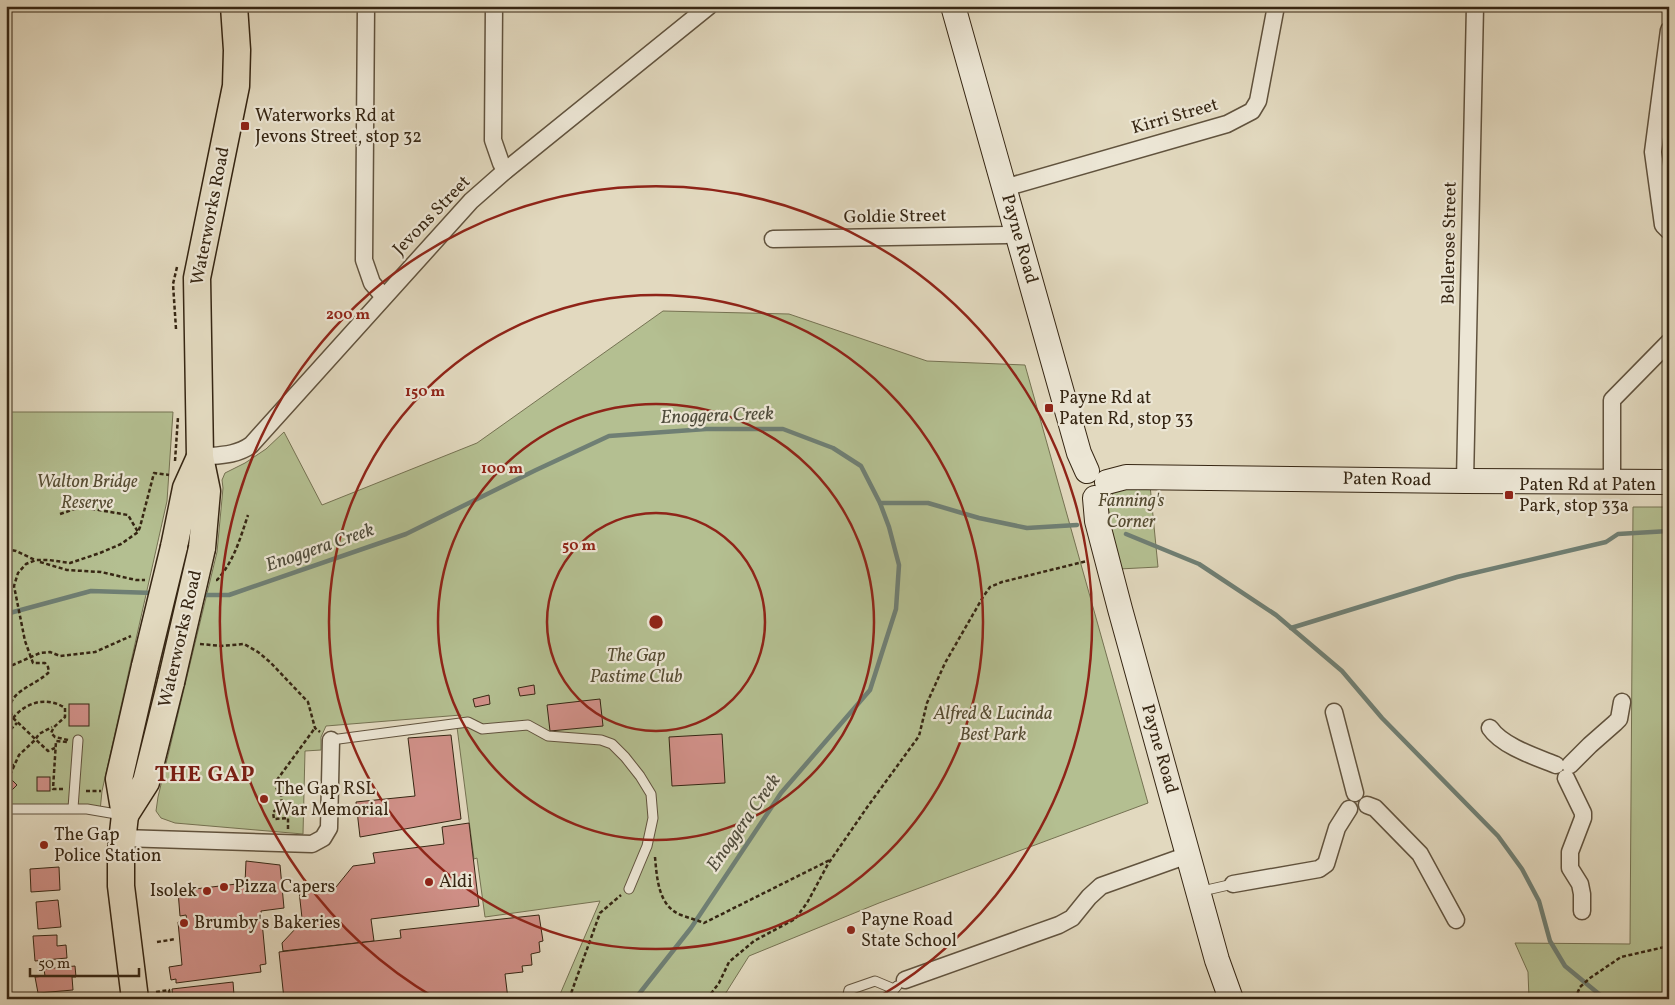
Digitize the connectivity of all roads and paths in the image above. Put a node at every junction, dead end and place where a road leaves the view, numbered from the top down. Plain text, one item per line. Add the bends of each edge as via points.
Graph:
1 (234, 6) edge
2 (366, 6) edge
3 (494, 6) edge
4 (709, 6) edge
5 (953, 6) edge
6 (1276, 6) edge
7 (1475, 6) edge
8 (1669, 30) edge
9 (505, 171) junction
10 (1004, 188) junction
11 (1669, 231) edge
12 (1017, 233) junction
13 (773, 239) dead end
14 (384, 297) junction
15 (1669, 342) edge
16 (187, 458) junction
17 (174, 467) dead end
18 (173, 475) dead end
19 (1465, 482) junction
20 (1612, 482) junction
21 (1669, 482) edge
22 (1096, 484) junction
23 (60, 514) dead end
24 (248, 515) dead end
25 (138, 532) junction
26 (6, 549) edge
27 (36, 560) junction
28 (1090, 566) dead end
29 (154, 580) dead end
30 (208, 580) dead end
31 (30, 657) junction
32 (6, 668) edge
33 (1622, 702) dead end
34 (1334, 712) dead end
35 (13, 718) junction
36 (17, 723) junction
37 (54, 727) junction
38 (315, 728) dead end
39 (1490, 728) dead end
40 (6, 734) edge
41 (35, 740) junction
42 (331, 740) joint
43 (74, 741) joint
44 (55, 748) dead end
45 (14, 765) junction
46 (6, 766) edge
47 (1564, 769) junction
48 (6, 780) edge
49 (1355, 793) junction
50 (1367, 805) junction
51 (73, 808) junction
52 (6, 809) edge
53 (1350, 809) junction
54 (123, 827) junction
55 (288, 844) junction
56 (647, 846) junction
57 (1188, 855) junction
58 (831, 860) junction
59 (1233, 884) joint
60 (629, 889) joint
61 (1198, 892) junction
62 (1582, 911) dead end
63 (1456, 920) dead end
64 (176, 939) dead end
65 (157, 942) dead end
66 (1669, 946) edge
67 (900, 984) junction
68 (145, 995) edge
69 (170, 999) edge
70 (570, 999) edge
71 (707, 999) edge
72 (847, 999) edge
73 (886, 999) edge
74 (1231, 999) edge
75 (1575, 999) edge

1 - 16 main road, Waterworks Road via 236,86 197,278
2 - 14 street via 364,260 372,282
3 - 9 street via 494,140
4 - 9 street, Jevons Street
5 - 10 main road, Payne Road
6 - 10 street, Kirri Street via 1258,101 1252,111 1227,124
7 - 19 street, Bellerose Street
8 - 11 street via 1653,152 1663,225
9 - 14 street, Jevons Street via 470,201
10 - 12 main road, Payne Road
12 - 13 street, Goldie Street
12 - 22 main road, Payne Road via 1079,453
14 - 16 street, Jevons Street via 245,450 230,455
15 - 20 street via 1612,400
16 - 17 path
16 - 54 main road, Waterworks Road, bridge via 186,488 174,547 119,779
16 - 54 main road, Waterworks Road, bridge via 208,491 202,548 146,782
18 - 25 path via 154,473
19 - 20 main road, Paten Road
19 - 22 main road, Paten Road via 1126,477
20 - 21 main road, Paten Road
22 - 57 main road, Payne Road via 1097,521
23 - 25 path via 81,507 121,513 128,515
24 - 30 path via 228,568 217,580
25 - 27 path via 121,544 70,563
26 - 27 path
27 - 29 path via 68,570
27 - 31 path via 26,564 18,573 14,586
28 - 58 path via 1089,561 990,587 945,663 927,703 919,736
31 - 32 path
31 - 35 path via 35,664 45,663 49,672 12,695 6,706
33 - 47 street via 1615,724
34 - 49 street
35 - 36 path
35 - 37 path via 27,705 52,702 65,708 65,717
36 - 40 path
36 - 41 path
37 - 41 path via 39,734
37 - 43 path via 53,736
38 - 55 path via 274,784 282,806 273,812 274,819 288,818
39 - 47 street via 1521,751
41 - 44 path via 48,752
41 - 45 path via 19,755
42 - 55 street via 329,828 323,838 312,844
42 - 56 lane via 468,722 482,729 528,726 548,736 601,740 612,744 626,758 651,794 653,818
43 - 51 lane
45 - 46 path
45 - 48 path
47 - 62 street via 1583,813 1570,852 1570,868 1580,884
49 - 50 street via 1362,794
49 - 53 street via 1348,800
50 - 53 street via 1361,812 1355,813
50 - 63 street via 1375,808 1420,854
51 - 52 lane
51 - 54 lane via 87,809
53 - 59 street via 1338,828 1326,864 1319,870
54 - 55 street
54 - 68 main road, Waterworks Road via 121,886
56 - 58 path via 655,849 658,888 670,908 680,915 704,922
56 - 60 lane
57 - 61 main road, Payne Road
57 - 67 street via 1101,886 1072,918 1059,925
58 - 71 path via 795,919 754,941 728,962 719,983
59 - 61 lane
60 - 70 path via 600,913
61 - 74 main road, Payne Road
64 - 65 path
66 - 75 path via 1621,957 1580,987
67 - 72 lane via 875,981 849,990
67 - 73 lane
68 - 69 path via 169,990

